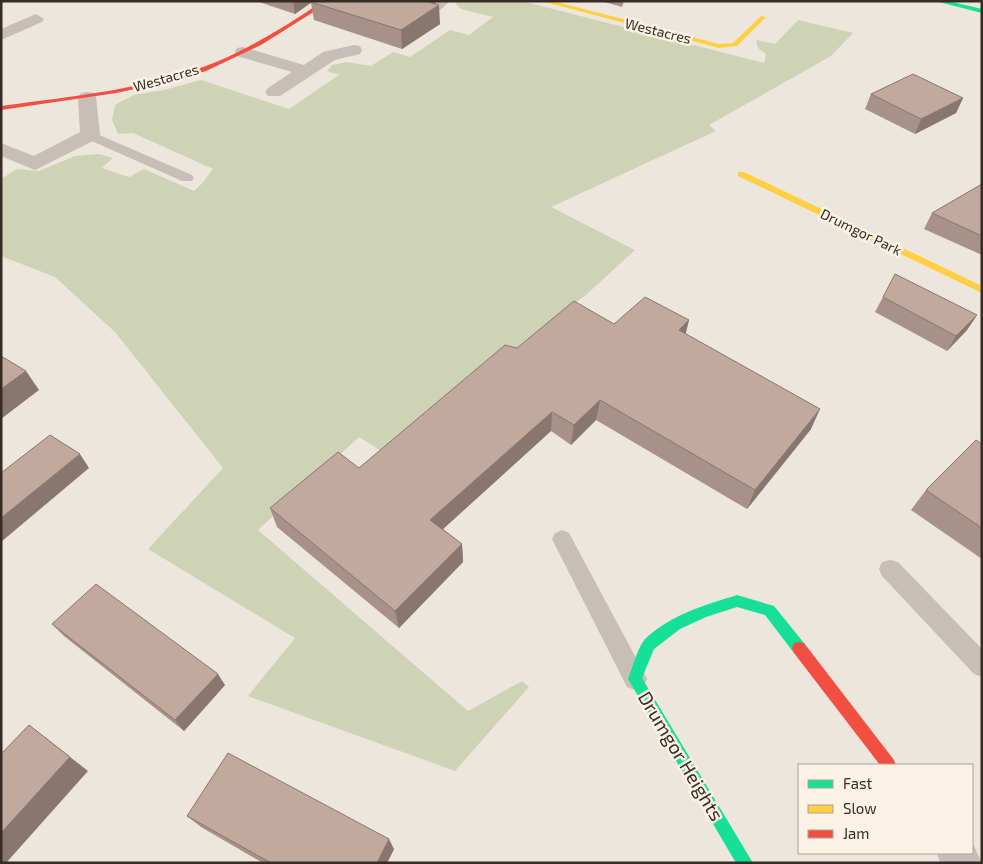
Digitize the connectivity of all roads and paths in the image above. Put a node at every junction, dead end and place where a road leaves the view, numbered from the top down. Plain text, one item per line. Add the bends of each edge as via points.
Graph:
1 (544, 1) edge
2 (938, 1) edge
3 (321, 2) edge
4 (982, 11) edge
5 (762, 17) dead end
6 (36, 18) dead end
7 (3, 33) edge
8 (354, 50) dead end
9 (243, 52) junction
10 (306, 70) junction
11 (274, 92) dead end
12 (87, 98) junction
13 (1, 108) edge
14 (90, 136) junction
15 (1, 148) edge
16 (740, 174) dead end
17 (187, 178) dead end
18 (982, 290) edge
19 (562, 539) dead end
20 (890, 569) dead end
21 (982, 666) edge
22 (635, 679) junction
23 (888, 764) edge
24 (745, 863) edge

1 - 5 street, Westacres via 719,46 735,45
2 - 4 street
3 - 9 street, Westacres via 286,29
6 - 7 street
8 - 10 street via 329,56
9 - 10 street
9 - 12 street, Westacres via 184,75
10 - 11 street
12 - 13 street, Westacres
12 - 14 street
14 - 15 street via 35,164
14 - 17 lane
16 - 18 street, Drumgor Park
19 - 22 lane
20 - 21 lane
22 - 23 street, Drumgor Heights via 649,645 675,625 737,601 769,610
22 - 24 street, Drumgor Heights

